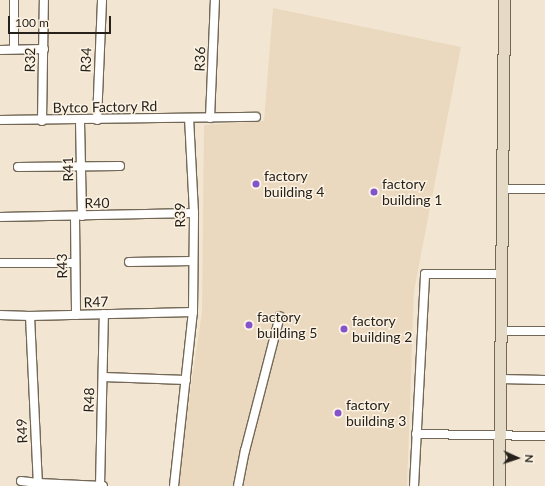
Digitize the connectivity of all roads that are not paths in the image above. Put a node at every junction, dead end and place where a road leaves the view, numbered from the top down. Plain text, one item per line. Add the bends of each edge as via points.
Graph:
1 (14, 0) edge
2 (44, 0) edge
3 (102, 0) edge
4 (215, 0) edge
5 (504, 0) edge
6 (44, 49) junction
7 (0, 50) edge
8 (14, 50) junction
9 (256, 117) dead end
10 (189, 118) junction
11 (210, 118) junction
12 (0, 120) edge
13 (80, 120) junction
14 (97, 120) junction
15 (42, 121) junction
16 (120, 166) dead end
17 (18, 167) dead end
18 (81, 167) junction
19 (502, 189) junction
20 (545, 189) edge
21 (194, 213) junction
22 (79, 216) junction
23 (0, 217) edge
24 (193, 261) junction
25 (129, 262) dead end
26 (0, 263) edge
27 (75, 263) junction
28 (501, 274) junction
29 (193, 312) junction
30 (104, 314) junction
31 (0, 315) edge
32 (76, 315) junction
33 (30, 316) junction
34 (280, 316) dead end
35 (501, 331) junction
36 (545, 331) edge
37 (103, 377) junction
38 (500, 379) junction
39 (186, 380) junction
40 (545, 380) edge
41 (416, 434) junction
42 (499, 435) junction
43 (545, 436) edge
44 (21, 481) dead end
45 (38, 485) edge
46 (100, 486) edge
47 (103, 486) edge
48 (174, 486) edge
49 (238, 486) edge
50 (414, 486) edge
51 (499, 486) edge

1 - 8 street
2 - 6 street, R32
3 - 14 street, R34
4 - 11 street, R36
5 - 19 street
6 - 8 street
6 - 15 street, R32
7 - 8 street
9 - 11 street, Bytco Factory Rd
10 - 11 street, Bytco Factory Rd
10 - 14 street, Bytco Factory Rd
10 - 21 street, R39
12 - 15 street, Bytco Factory Rd
13 - 14 street, Bytco Factory Rd
13 - 15 street, Bytco Factory Rd
13 - 18 street, R41
16 - 18 street
17 - 18 street
18 - 22 street, R41
19 - 20 street
19 - 28 street
21 - 22 street, R40
21 - 24 street, R39
22 - 23 street, R40
22 - 27 street, R43
24 - 25 street
24 - 29 street, R39
26 - 27 street
27 - 32 street, R43
28 - 35 street
28 - 41 street via 425,274
29 - 30 street, R47
29 - 39 street, R39
30 - 32 street, R47
30 - 37 street, R48
31 - 33 street, R47
32 - 33 street, R47
33 - 45 street, R49
34 - 49 street
35 - 36 street
35 - 38 street
37 - 39 street
37 - 46 street, R48
38 - 40 street
38 - 42 street
39 - 48 street, R39
41 - 42 street
41 - 50 street
42 - 43 street
42 - 51 street
44 - 45 street
45 - 46 street
46 - 47 street

